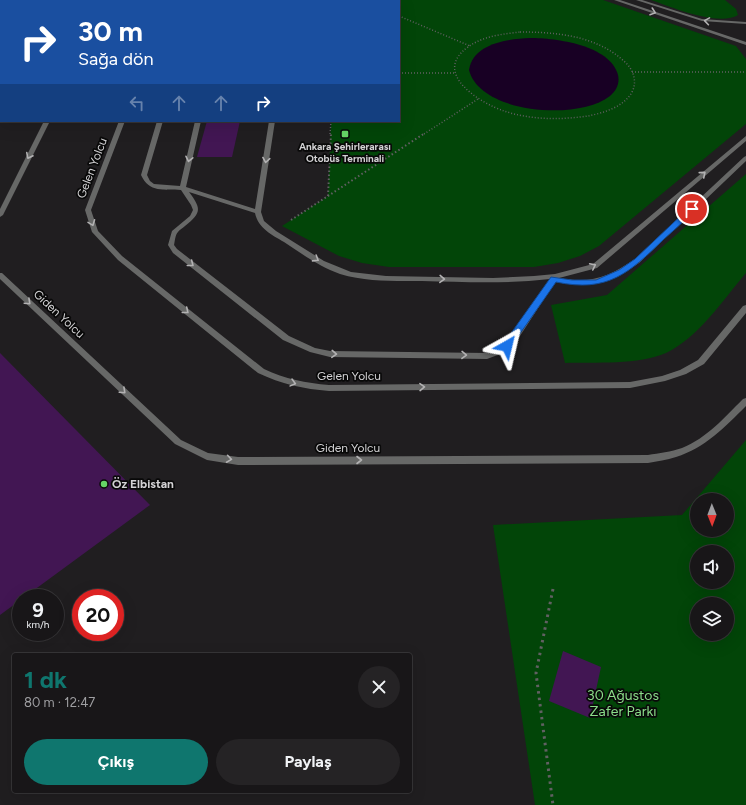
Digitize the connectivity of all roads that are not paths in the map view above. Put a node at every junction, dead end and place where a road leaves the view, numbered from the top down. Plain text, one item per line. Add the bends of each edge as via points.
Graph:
1 (616, 0) edge
2 (638, 0) edge
3 (746, 23) edge
4 (746, 44) edge
5 (46, 122) edge
6 (122, 122) edge
7 (160, 122) edge
8 (198, 122) edge
9 (272, 122) edge
10 (746, 138) edge
11 (746, 158) edge
12 (183, 188) junction
13 (258, 212) junction
14 (0, 215) edge
15 (0, 275) edge
16 (555, 278) junction
17 (746, 308) edge
18 (746, 401) edge

1 -> 4 lane
3 -> 2 lane via 702,20
5 -> 14 lane
6 -> 17 lane, Gelen Yolcu via 88,210 95,232 120,258 261,371 280,380 304,386 329,388 630,385 662,380 701,362
7 - 12 lane via 144,175 152,186
8 -> 12 lane
9 -> 13 lane
16 -> 10 lane via 595,266
11 - 16 lane via 638,261 622,272 597,282 572,283
12 - 13 lane
12 -> 16 lane via 194,201 197,211 195,216 174,232 171,245 175,251 286,338 313,350 330,354 487,356 500,352 515,338
13 -> 16 lane via 260,219 272,232 321,262 360,276 507,281
15 -> 18 lane, Giden Yolcu via 178,442 207,456 238,460 648,459 677,454 699,444

